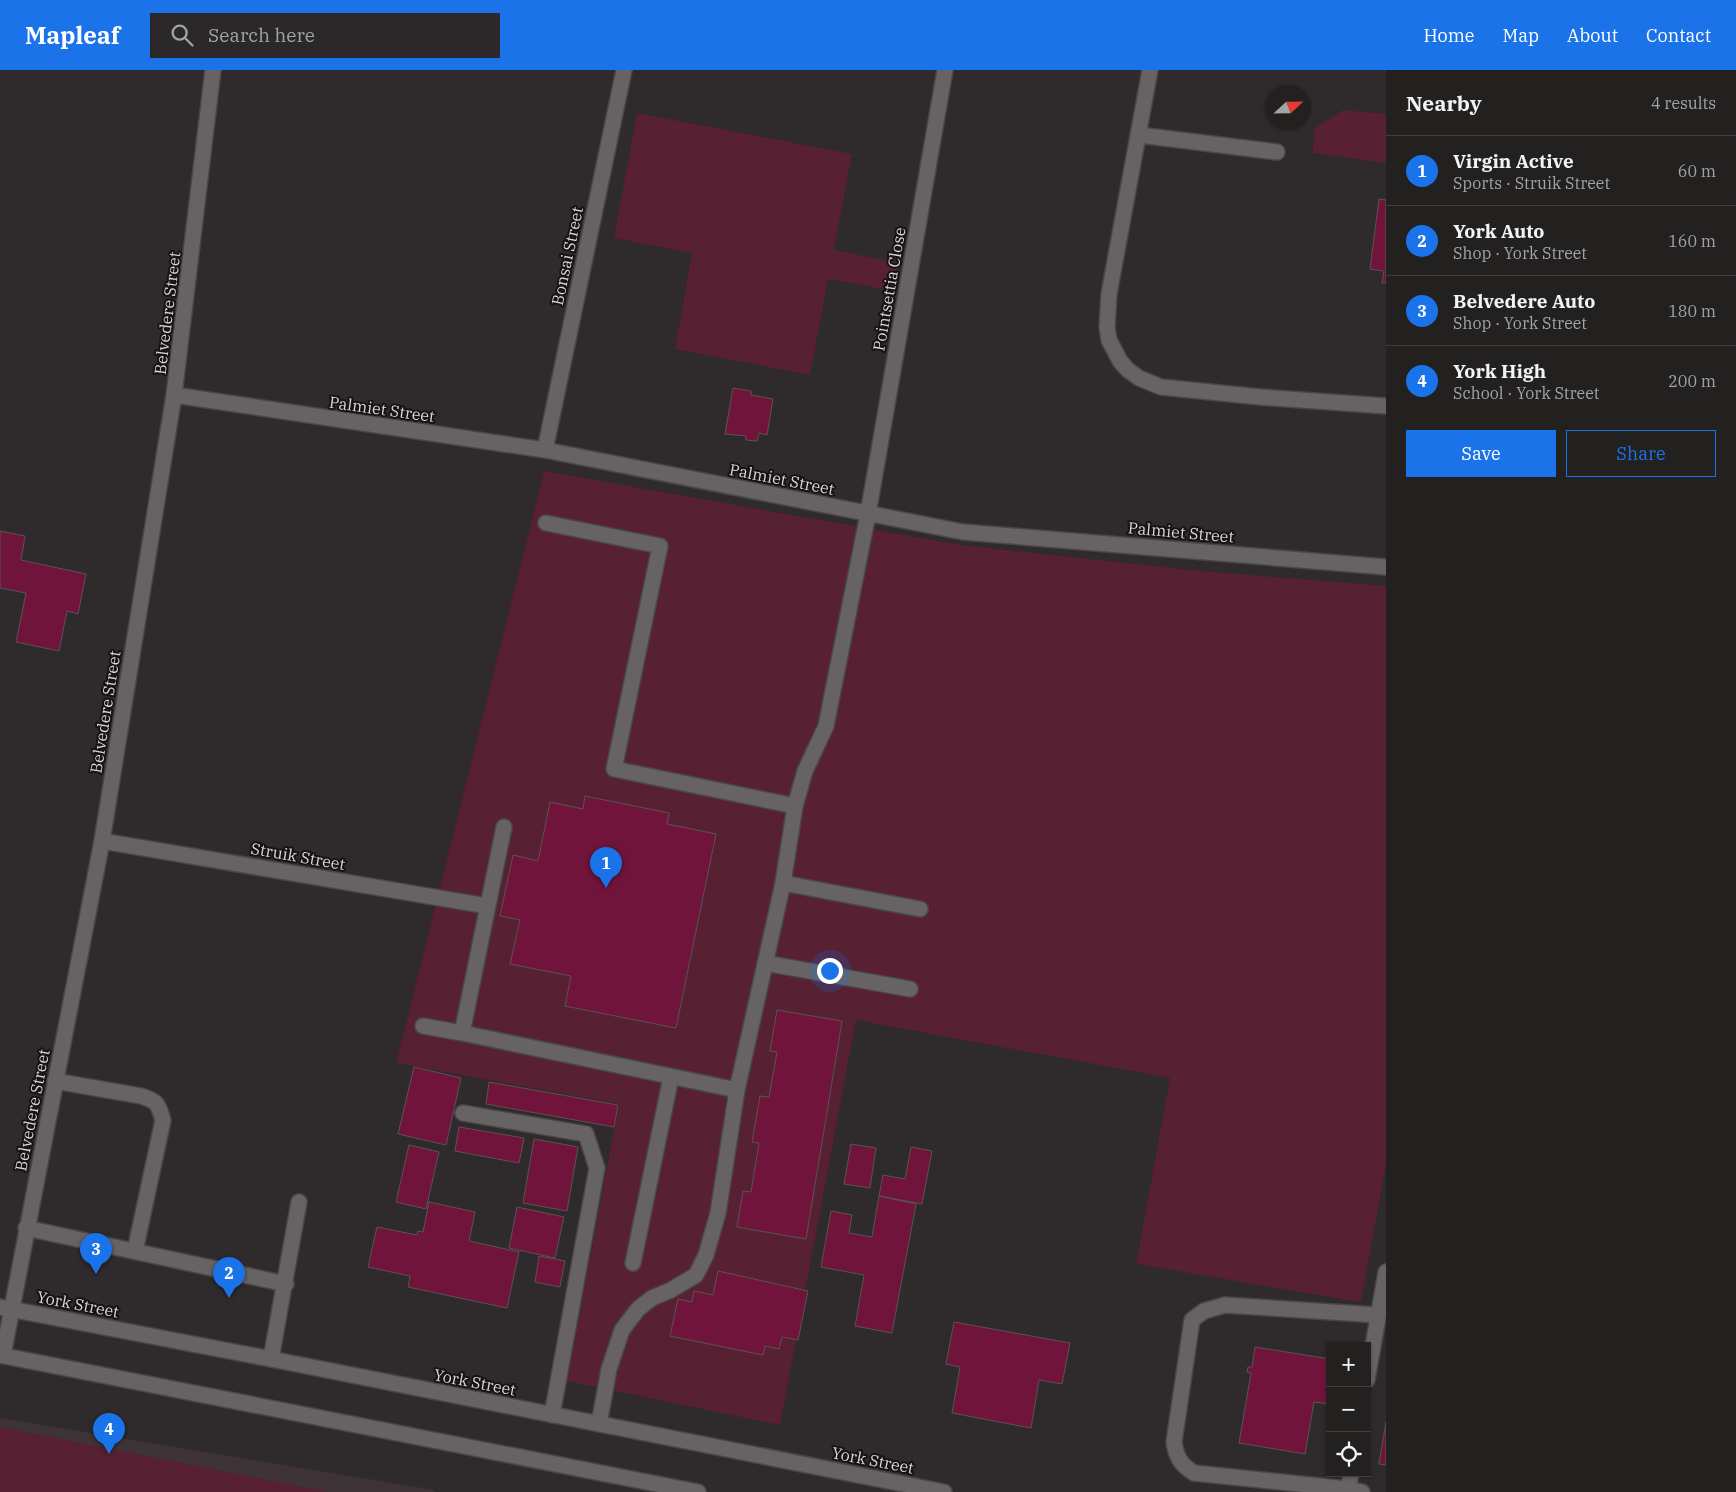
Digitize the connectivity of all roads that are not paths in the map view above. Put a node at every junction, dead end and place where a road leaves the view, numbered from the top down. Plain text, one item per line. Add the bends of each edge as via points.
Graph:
1 (213, 70) edge
2 (624, 70) edge
3 (945, 70) edge
4 (1150, 70) edge
5 (1139, 135) junction
6 (1277, 152) dead end
7 (174, 396) junction
8 (1386, 406) edge
9 (545, 450) junction
10 (868, 514) junction
11 (546, 523) dead end
12 (1386, 567) edge
13 (795, 806) junction
14 (504, 827) dead end
15 (102, 841) junction
16 (783, 883) junction
17 (488, 906) junction
18 (920, 909) dead end
19 (765, 963) junction
20 (910, 989) dead end
21 (423, 1026) dead end
22 (462, 1033) junction
23 (671, 1077) junction
24 (55, 1081) junction
25 (737, 1090) junction
26 (464, 1113) dead end
27 (299, 1202) dead end
28 (26, 1228) junction
29 (135, 1251) junction
30 (633, 1263) dead end
31 (1386, 1275) edge
32 (286, 1284) junction
33 (5, 1308) edge
34 (1378, 1315) junction
35 (1, 1355) edge
36 (1371, 1356) edge
37 (271, 1359) junction
38 (552, 1415) junction
39 (600, 1424) junction
40 (1351, 1477) edge
41 (667, 1489) edge
42 (1353, 1491) edge
43 (698, 1492) edge
44 (944, 1492) edge

1 - 7 street, Belvedere Street
2 - 9 street, Bonsai Street
3 - 10 street, Pointsettia Close
4 - 5 street
5 - 6 street
5 - 8 street via 1109,294 1107,326 1109,340 1128,370 1161,388
7 - 9 street, Palmiet Street
7 - 15 street, Belvedere Street
9 - 10 street, Palmiet Street
10 - 12 street, Palmiet Street via 963,532
10 - 13 street, Pointsettia Close via 826,726 805,771
11 - 13 street via 660,546 614,769
13 - 16 street, Pointsettia Close
14 - 17 street
15 - 17 street, Struik Street
15 - 24 street, Belvedere Street
16 - 18 street
16 - 19 street, Pointsettia Close
17 - 22 street
19 - 20 street
19 - 25 street, Pointsettia Close
21 - 22 street
22 - 23 street
23 - 25 street
23 - 30 street
24 - 28 street, Belvedere Street
24 - 29 street via 141,1096 154,1100 158,1106 163,1120
25 - 39 street, Pointsettia Close via 718,1213 706,1255 696,1275 652,1298 638,1309 622,1330 609,1369
26 - 38 street via 586,1134 597,1168
27 - 32 street
28 - 29 street
28 - 33 street, Belvedere Street
29 - 32 street
31 - 34 street
32 - 37 street
33 - 35 street, Belvedere Street
33 - 37 street, York Street
34 - 36 street
34 - 42 street via 1225,1305 1204,1311 1192,1320 1174,1442 1178,1458 1194,1472
35 - 41 street
37 - 38 street, York Street
38 - 39 street, York Street
39 - 44 street, York Street
40 - 42 street
41 - 43 street

